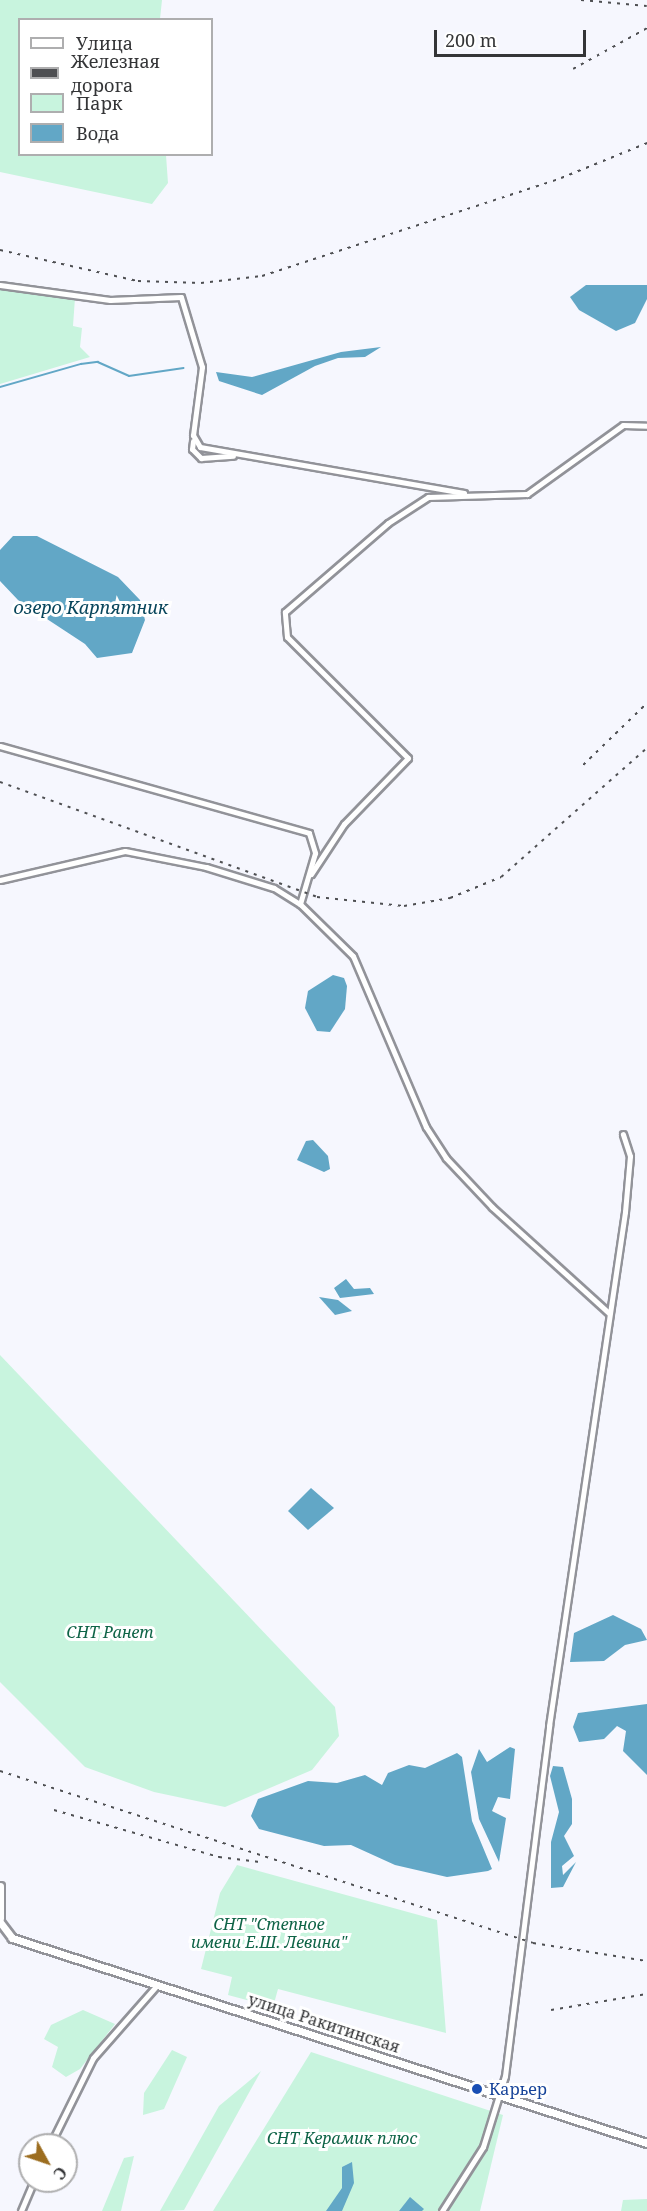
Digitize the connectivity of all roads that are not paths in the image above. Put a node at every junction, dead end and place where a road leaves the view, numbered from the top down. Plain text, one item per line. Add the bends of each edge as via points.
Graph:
1 (0, 285) edge
2 (647, 426) edge
3 (193, 441) junction
4 (233, 456) junction
5 (468, 495) junction
6 (0, 746) edge
7 (308, 878) junction
8 (0, 880) edge
9 (300, 904) junction
10 (623, 1134) dead end
11 (609, 1313) junction
12 (0, 1886) edge
13 (0, 1920) edge
14 (2, 1932) edge
15 (158, 1984) junction
16 (502, 2094) junction
17 (56, 2133) edge
18 (647, 2143) edge
19 (29, 2193) edge
20 (21, 2211) edge
21 (442, 2211) edge

1 - 3 street via 110,300 182,297 202,367
2 - 5 street via 623,425 541,487 514,496
3 - 4 street
3 - 4 street via 192,449 201,458
4 - 5 street
5 - 7 street via 429,497 413,505 285,612 287,637 408,758 344,824
6 - 7 street via 299,826 314,840
7 - 9 street
8 - 9 street via 125,851 206,867 274,888
9 - 11 street via 353,956 411,1097 446,1158 538,1253
10 - 11 street via 630,1174
11 - 16 street
12 - 13 street, улица Ракитинская
13 - 14 street, улица Ракитинская
14 - 15 street, улица Ракитинская
15 - 16 street, улица Ракитинская
15 - 17 street via 93,2058
16 - 18 street, улица Ракитинская
16 - 21 street via 483,2147
19 - 20 street

